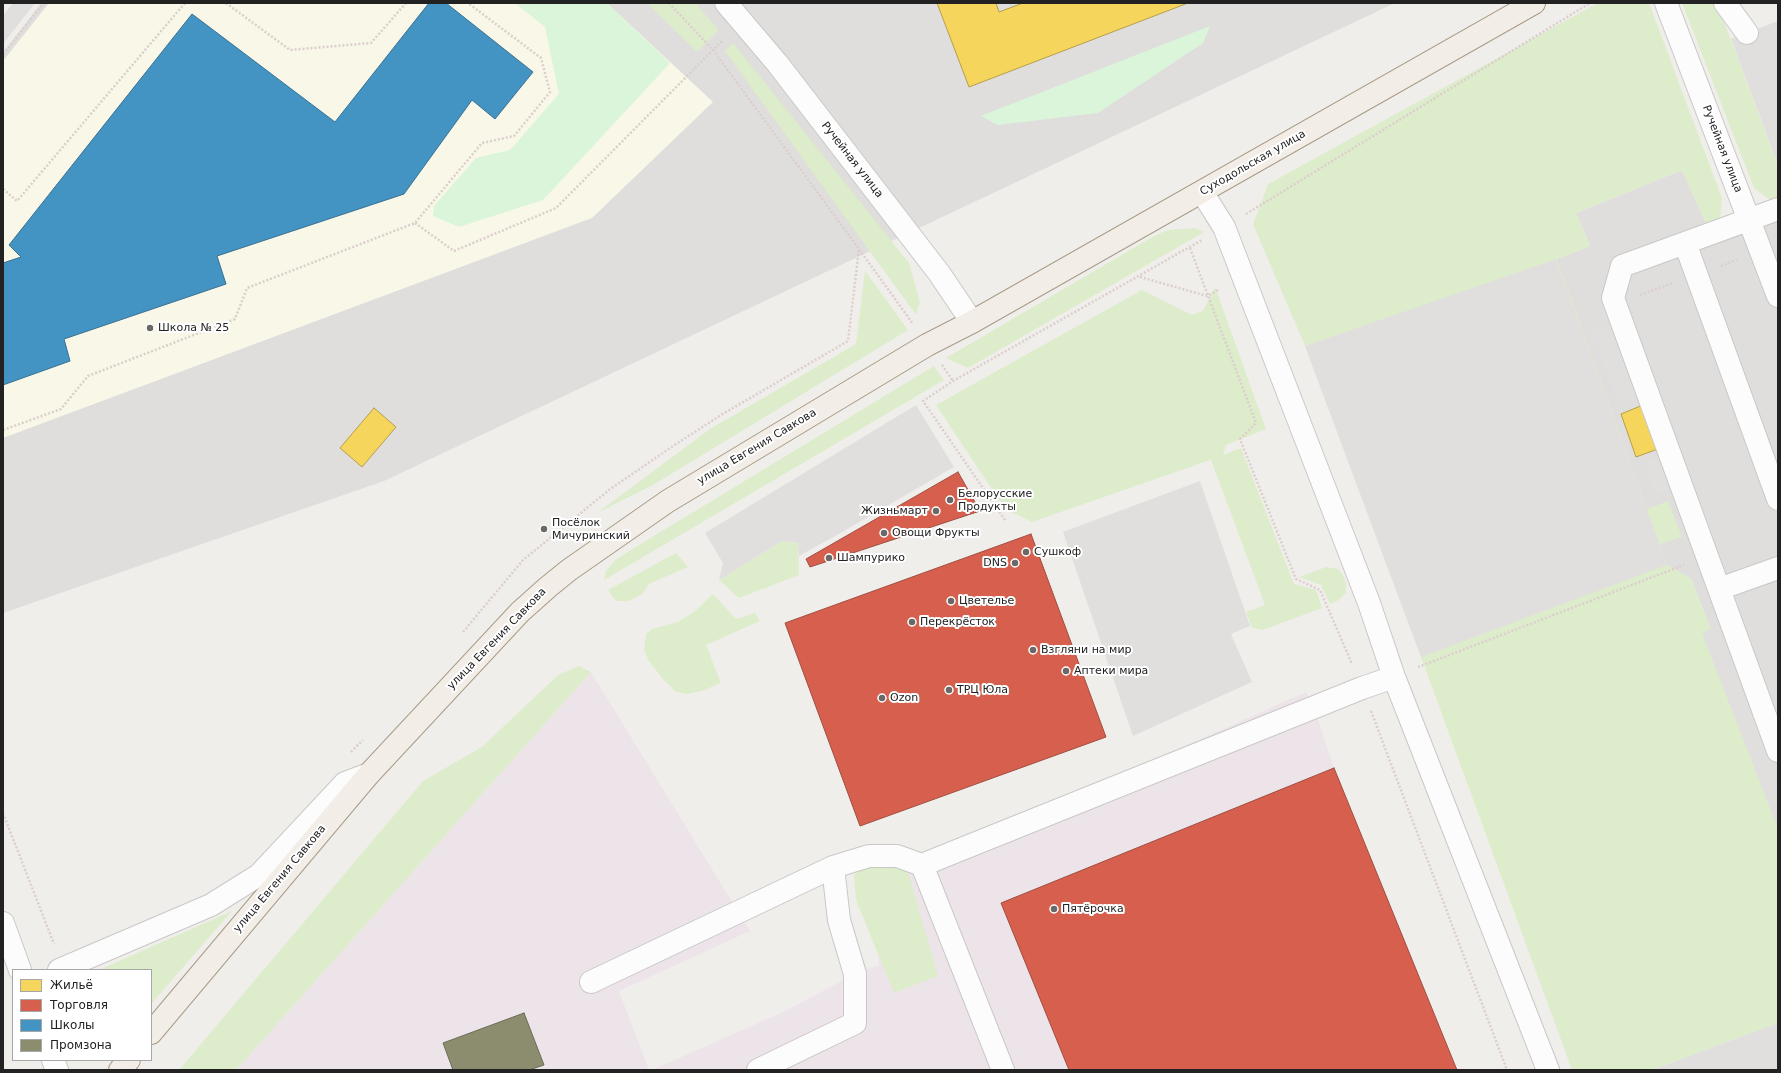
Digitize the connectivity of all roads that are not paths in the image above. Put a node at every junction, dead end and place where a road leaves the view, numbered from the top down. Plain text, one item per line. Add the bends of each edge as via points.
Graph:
1 (726, 3) edge
2 (1534, 3) edge
3 (1666, 3) edge
4 (1725, 3) edge
5 (1747, 33) dead end
6 (1202, 192) junction
7 (1778, 209) edge
8 (1750, 219) junction
9 (1685, 243) junction
10 (1778, 296) edge
11 (972, 322) junction
12 (1778, 499) edge
13 (1778, 568) edge
14 (1719, 589) junction
15 (1394, 677) junction
16 (1778, 751) edge
17 (369, 774) junction
18 (922, 866) junction
19 (833, 867) junction
20 (3, 923) edge
21 (20, 969) edge
22 (61, 969) edge
23 (591, 982) dead end
24 (152, 1032) edge
25 (128, 1061) edge
26 (120, 1070) edge
27 (758, 1070) edge
28 (1003, 1070) edge
29 (1548, 1070) edge

1 - 11 street, Ручейная улица via 777,63 939,273
2 - 6 main road, Суходольская улица
3 - 8 street, Ручейная улица
4 - 5 street
6 - 11 main road, Суходольская улица
6 - 15 street via 1224,227 1244,276 1369,603
7 - 8 street
8 - 9 street
8 - 10 street, Ручейная улица
9 - 12 street
9 - 14 street via 1622,266 1613,298
11 - 17 main road, улица Евгения Савкова via 927,345 668,501 570,570 520,612
13 - 14 street
14 - 16 street
15 - 18 street
15 - 29 street
17 - 22 street via 345,783 259,875 211,905
17 - 24 main road, улица Евгения Савкова
18 - 19 street via 896,856 869,856
18 - 28 street
19 - 23 street
19 - 27 street via 839,920 855,974 855,1022
20 - 21 street
25 - 26 main road

